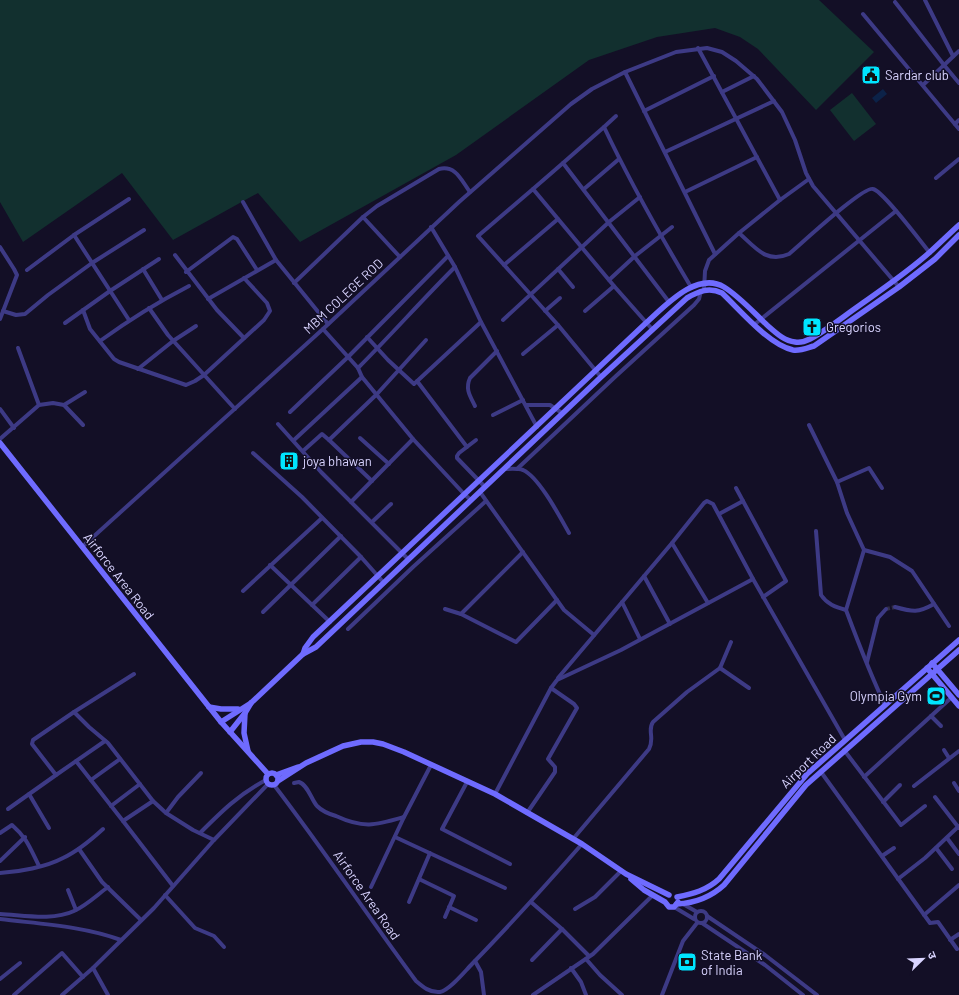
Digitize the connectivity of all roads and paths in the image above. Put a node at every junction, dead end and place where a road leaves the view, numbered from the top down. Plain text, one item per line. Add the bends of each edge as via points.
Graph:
1 (925, 0) edge
2 (895, 2) dead end
3 (863, 14) dead end
4 (698, 48) junction
5 (959, 51) edge
6 (953, 56) junction
7 (944, 65) junction
8 (625, 72) junction
9 (714, 76) junction
10 (754, 76) junction
11 (959, 83) edge
12 (923, 86) junction
13 (722, 92) junction
14 (774, 100) junction
15 (644, 111) junction
16 (616, 116) dead end
17 (736, 119) junction
18 (959, 120) edge
19 (955, 124) junction
20 (604, 127) junction
21 (959, 129) edge
22 (665, 152) junction
23 (757, 157) junction
24 (619, 159) junction
25 (959, 160) edge
26 (563, 163) junction
27 (936, 178) dead end
28 (809, 179) junction
29 (534, 189) junction
30 (584, 189) junction
31 (470, 192) junction
32 (685, 192) junction
33 (640, 197) junction
34 (129, 199) dead end
35 (780, 200) junction
36 (243, 202) dead end
37 (896, 211) junction
38 (837, 212) junction
39 (363, 217) junction
40 (558, 219) junction
41 (609, 222) junction
42 (959, 225) edge
43 (431, 227) junction
44 (672, 227) dead end
45 (144, 230) dead end
46 (739, 233) junction
47 (74, 235) junction
48 (959, 235) edge
49 (660, 236) junction
50 (860, 240) junction
51 (0, 247) edge
52 (582, 248) junction
53 (930, 253) junction
54 (715, 254) junction
55 (175, 256) dead end
56 (448, 256) junction
57 (635, 256) junction
58 (400, 257) junction
59 (159, 259) dead end
60 (276, 260) junction
61 (92, 263) junction
62 (504, 265) junction
63 (455, 268) junction
64 (143, 269) junction
65 (558, 269) junction
66 (27, 270) dead end
67 (257, 270) junction
68 (186, 272) junction
69 (244, 278) junction
70 (609, 280) junction
71 (894, 281) junction
72 (705, 282) junction
73 (294, 283) junction
74 (189, 286) dead end
75 (614, 286) junction
76 (691, 286) junction
77 (573, 287) dead end
78 (899, 287) junction
79 (702, 290) junction
80 (110, 291) junction
81 (530, 294) junction
82 (560, 298) dead end
83 (208, 299) junction
84 (162, 300) junction
85 (669, 302) junction
86 (149, 308) junction
87 (83, 310) junction
88 (3, 311) junction
89 (545, 311) junction
90 (585, 311) dead end
91 (0, 319) edge
92 (761, 319) junction
93 (129, 320) junction
94 (503, 320) dead end
95 (481, 322) junction
96 (647, 322) junction
97 (65, 323) dead end
98 (328, 324) junction
99 (755, 324) junction
100 (558, 325) junction
101 (196, 326) dead end
102 (322, 329) junction
103 (652, 329) junction
104 (367, 337) junction
105 (244, 338) junction
106 (426, 340) dead end
107 (100, 341) junction
108 (173, 341) junction
109 (637, 343) junction
110 (18, 348) dead end
111 (377, 349) junction
112 (497, 351) junction
113 (643, 351) junction
114 (523, 354) dead end
115 (348, 356) junction
116 (358, 368) junction
117 (138, 369) junction
118 (399, 370) junction
119 (596, 371) junction
120 (204, 375) junction
121 (362, 376) junction
122 (601, 377) junction
123 (417, 381) junction
124 (85, 392) dead end
125 (377, 394) junction
126 (523, 400) junction
127 (40, 405) junction
128 (64, 405) junction
129 (526, 405) junction
130 (475, 406) dead end
131 (235, 409) junction
132 (556, 409) junction
133 (0, 410) edge
134 (290, 412) dead end
135 (562, 413) junction
136 (493, 415) dead end
137 (278, 424) dead end
138 (83, 425) dead end
139 (809, 425) dead end
140 (537, 427) junction
141 (14, 428) junction
142 (360, 438) dead end
143 (413, 439) junction
144 (294, 440) junction
145 (330, 440) junction
146 (476, 440) dead end
147 (0, 442) edge
148 (467, 447) junction
149 (303, 451) junction
150 (253, 453) dead end
151 (389, 464) junction
152 (503, 469) junction
153 (517, 469) junction
154 (372, 481) junction
155 (479, 481) junction
156 (837, 482) junction
157 (485, 487) junction
158 (736, 488) dead end
159 (882, 488) dead end
160 (480, 492) junction
161 (465, 495) junction
162 (471, 500) junction
163 (743, 500) junction
164 (486, 501) junction
165 (351, 502) junction
166 (391, 504) dead end
167 (719, 514) junction
168 (322, 518) junction
169 (372, 522) junction
170 (816, 531) dead end
171 (569, 533) dead end
172 (341, 536) junction
173 (672, 543) junction
174 (82, 547) junction
175 (864, 550) junction
176 (523, 552) junction
177 (402, 553) junction
178 (361, 557) junction
179 (408, 560) junction
180 (270, 565) junction
181 (413, 567) junction
182 (644, 576) junction
183 (378, 577) junction
184 (753, 579) junction
185 (384, 583) junction
186 (291, 585) junction
187 (243, 591) dead end
188 (763, 597) junction
189 (557, 600) junction
190 (622, 602) junction
191 (708, 603) junction
192 (934, 604) junction
193 (312, 605) junction
194 (895, 607) tunnel mouth
195 (445, 609) dead end
196 (886, 609) dead end
197 (846, 610) junction
198 (263, 612) dead end
199 (461, 614) junction
200 (330, 622) junction
201 (670, 624) junction
202 (949, 626) dead end
203 (348, 629) dead end
204 (594, 635) junction
205 (640, 639) junction
206 (959, 640) edge
207 (731, 642) dead end
208 (959, 650) edge
209 (303, 654) junction
210 (867, 663) junction
211 (932, 664) junction
212 (720, 668) junction
213 (927, 668) junction
214 (938, 670) junction
215 (134, 674) dead end
216 (932, 674) junction
217 (557, 680) junction
218 (551, 688) junction
219 (749, 688) dead end
220 (959, 695) edge
221 (952, 697) junction
222 (251, 703) junction
223 (885, 705) junction
224 (959, 706) edge
225 (209, 707) junction
226 (239, 709) junction
227 (74, 712) junction
228 (244, 714) junction
229 (931, 716) junction
230 (221, 722) junction
231 (941, 726) dead end
232 (230, 732) junction
233 (845, 740) junction
234 (105, 741) junction
235 (844, 750) junction
236 (944, 750) dead end
237 (959, 751) edge
238 (248, 752) junction
239 (949, 758) junction
240 (120, 759) junction
241 (76, 761) junction
242 (431, 765) junction
243 (821, 772) junction
244 (201, 773) dead end
245 (56, 775) junction
246 (864, 777) junction
247 (91, 780) junction
248 (272, 780) junction
249 (294, 782) dead end
250 (467, 782) junction
251 (954, 783) dead end
252 (140, 784) junction
253 (900, 786) dead end
254 (914, 786) dead end
255 (959, 791) edge
256 (29, 794) junction
257 (495, 794) junction
258 (935, 797) dead end
259 (153, 801) junction
260 (883, 802) junction
261 (111, 806) junction
262 (925, 806) dead end
263 (8, 809) dead end
264 (527, 813) junction
265 (166, 814) junction
266 (404, 817) junction
267 (123, 821) junction
268 (959, 827) edge
269 (50, 828) dead end
270 (103, 829) dead end
271 (0, 833) edge
272 (200, 833) junction
273 (395, 836) junction
274 (25, 837) junction
275 (947, 838) junction
276 (573, 839) junction
277 (214, 840) junction
278 (582, 844) junction
279 (894, 848) dead end
280 (936, 848) junction
281 (79, 849) junction
282 (430, 853) junction
283 (959, 854) edge
284 (882, 856) junction
285 (0, 861) edge
286 (510, 864) dead end
287 (39, 866) junction
288 (952, 869) dead end
289 (0, 872) edge
290 (624, 873) junction
291 (419, 879) junction
292 (898, 879) junction
293 (959, 885) edge
294 (173, 886) junction
295 (108, 887) junction
296 (371, 887) dead end
297 (505, 888) dead end
298 (68, 890) dead end
299 (165, 895) junction
300 (653, 895) junction
301 (669, 895) junction
302 (677, 898) junction
303 (409, 902) dead end
304 (531, 902) junction
305 (665, 902) junction
306 (678, 905) junction
307 (449, 907) junction
308 (575, 909) dead end
309 (76, 910) junction
310 (697, 912) junction
311 (0, 914) edge
312 (924, 915) junction
313 (707, 916) junction
314 (445, 917) dead end
315 (0, 919) edge
316 (141, 920) junction
317 (476, 920) dead end
318 (698, 922) junction
319 (562, 929) junction
320 (959, 934) edge
321 (121, 940) junction
322 (950, 940) junction
323 (224, 947) dead end
324 (957, 949) dead end
325 (588, 958) junction
326 (532, 960) dead end
327 (475, 961) junction
328 (20, 963) dead end
329 (93, 968) junction
330 (572, 968) junction
331 (83, 976) junction
332 (0, 979) edge
333 (537, 992) junction
334 (441, 993) edge
335 (14, 995) edge
336 (62, 995) edge
337 (108, 995) edge
338 (484, 995) edge
339 (533, 995) edge
340 (541, 995) edge
341 (586, 995) edge
342 (622, 995) edge
343 (662, 995) edge
344 (803, 995) edge
345 (816, 995) edge

1 - 6 street
2 - 7 street
3 - 12 street
4 - 8 street, MBM COLEGE ROD via 676,52
4 - 9 street
4 - 10 street, MBM COLEGE ROD via 722,52
5 - 6 street
6 - 7 street
7 - 11 street
7 - 12 street
8 - 15 street
8 - 31 street, MBM COLEGE ROD via 592,89 572,104
9 - 13 street
9 - 15 street
10 - 13 street
10 - 14 street, MBM COLEGE ROD
12 - 19 street
13 - 17 street
14 - 17 street
14 - 28 street, MBM COLEGE ROD via 789,124
15 - 22 street
16 - 20 street
17 - 22 street
17 - 23 street
18 - 19 street
19 - 21 street
20 - 24 street
20 - 26 street
22 - 32 street
23 - 32 street
23 - 35 street
24 - 30 street
24 - 33 street
25 - 27 street
26 - 29 street
26 - 30 street
28 - 35 street
28 - 38 street
29 - 40 street
29 - 62 street via 478,236
30 - 41 street
31 - 39 street via 453,170 446,167 377,206
31 - 43 street, MBM COLEGE ROD
32 - 54 street
33 - 41 street
33 - 49 street
34 - 47 street
35 - 46 street
36 - 60 street
37 - 38 street via 878,190 873,189 866,190
37 - 50 street
37 - 53 street
38 - 46 street via 789,254 777,258 770,258 761,253
38 - 50 street
39 - 58 street
39 - 73 street
40 - 52 street
40 - 62 street
41 - 52 street
41 - 57 street
42 - 53 street
43 - 56 street
43 - 58 street, MBM COLEGE ROD
44 - 49 street
45 - 61 street
46 - 54 street
47 - 61 street
47 - 66 street
48 - 78 street via 935,259
49 - 57 street
49 - 76 street
50 - 71 street
50 - 92 street
51 - 88 street via 17,275
52 - 65 street
52 - 70 street
53 - 71 street
54 - 72 street via 706,266
55 - 68 street
56 - 63 street
56 - 104 street
57 - 70 street
57 - 85 street
58 - 98 street, MBM COLEGE ROD
59 - 64 street
60 - 67 street
60 - 73 street
61 - 80 street
61 - 88 street via 25,314 16,315
62 - 81 street
63 - 95 street
63 - 111 street
64 - 80 street
64 - 84 street
65 - 77 street
65 - 81 street
67 - 68 street via 234,237
67 - 69 street
68 - 83 street
69 - 83 street
69 - 105 street via 267,303 270,311
70 - 75 street
71 - 78 street
71 - 92 street via 804,341 787,340
72 - 76 street
72 - 79 street
72 - 92 street via 722,286
73 - 98 street
74 - 84 street
75 - 90 street
75 - 96 street
76 - 85 street
78 - 99 street via 814,346 803,350 782,346
79 - 99 street via 711,289 722,293
79 - 103 street via 679,304
79 - 113 street via 694,306
80 - 87 street
80 - 93 street
81 - 89 street
81 - 94 street
82 - 89 street
83 - 105 street
84 - 86 street
85 - 96 street
86 - 93 street
86 - 108 street
87 - 97 street
87 - 107 street via 90,329
88 - 91 street
89 - 100 street
92 - 99 street
93 - 107 street
95 - 112 street
95 - 123 street
96 - 103 street
96 - 119 street
98 - 102 street, MBM COLEGE ROD
100 - 114 street
100 - 119 street
101 - 108 street
102 - 115 street
102 - 131 street, MBM COLEGE ROD
103 - 109 street
104 - 111 street
104 - 115 street
105 - 120 street
106 - 118 street
107 - 117 street via 114,359
108 - 117 street
108 - 120 street
109 - 113 street
109 - 122 street
110 - 127 street
111 - 116 street
111 - 118 street
112 - 126 street
112 - 130 street via 470,378 468,392
113 - 153 street
115 - 116 street
115 - 134 street
116 - 121 street
117 - 120 street via 186,384
118 - 123 street via 414,384
118 - 125 street
119 - 122 street
119 - 132 street
120 - 131 street
121 - 125 street
121 - 144 street
122 - 135 street
123 - 148 street
124 - 128 street
125 - 143 street
125 - 145 street
126 - 129 street
126 - 136 street
127 - 128 street
127 - 141 street
128 - 138 street
129 - 132 street via 546,404
129 - 140 street
131 - 174 street, MBM COLEGE ROD
132 - 135 street
132 - 140 street
133 - 141 street
135 - 152 street
137 - 144 street
139 - 156 street
140 - 155 street
141 - 147 street
142 - 151 street
143 - 151 street
143 - 161 street
144 - 149 street
145 - 149 street via 322,434
145 - 154 street
146 - 148 street
147 - 174 street, Airforce Area Road
148 - 155 street via 457,458
149 - 165 street
150 - 168 street
151 - 154 street
152 - 153 street
152 - 157 street
153 - 171 street via 528,474 543,490
154 - 165 street
155 - 157 street
155 - 161 street
156 - 159 street via 869,468
156 - 175 street via 847,513
157 - 160 street
158 - 163 street
160 - 162 street
160 - 164 street
161 - 162 street
161 - 177 street
162 - 179 street
163 - 167 street
163 - 188 street via 786,581
164 - 176 street
164 - 181 street
165 - 169 street
166 - 169 street
167 - 173 street via 707,501
167 - 184 street
168 - 172 street
168 - 180 street
169 - 177 street
170 - 197 street via 821,595 834,607
172 - 178 street
172 - 186 street
173 - 182 street
173 - 191 street
174 - 225 street, Airforce Area Road
175 - 192 street via 890,556 912,571
175 - 197 street
176 - 189 street
176 - 199 street
177 - 179 street
177 - 183 street
178 - 183 street
178 - 193 street
179 - 181 street
179 - 185 street
180 - 186 street
180 - 187 street
181 - 203 street
182 - 190 street
182 - 201 street
183 - 185 street
183 - 200 street
184 - 188 street
184 - 191 street
185 - 209 street via 316,647
186 - 193 street
186 - 198 street
188 - 233 street
189 - 199 street via 516,642
189 - 204 street via 564,610
190 - 204 street
190 - 205 street
191 - 201 street
192 - 194 street via 922,610 910,611
192 - 202 street
193 - 200 street
195 - 199 street
196 - 210 street via 878,618
197 - 210 street
200 - 209 street via 313,637
201 - 205 street
204 - 217 street
205 - 217 street
206 - 211 street, Airport Road
207 - 212 street
208 - 214 street, Airport Road
209 - 222 street
210 - 223 street via 872,680
211 - 213 street, Airport Road
211 - 214 street
212 - 219 street
212 - 276 street via 687,692 653,722 650,729 652,744 649,749
213 - 216 street
213 - 223 street, Airport Road
214 - 216 street, Airport Road
214 - 220 street
215 - 227 street
216 - 221 street
216 - 235 street, Airport Road
217 - 218 street
218 - 257 street
218 - 264 street via 577,708 548,759 555,772
221 - 224 street
221 - 229 street
222 - 226 street
222 - 228 street
223 - 233 street, Airport Road
225 - 226 street
225 - 230 street, Airforce Area Road
226 - 230 street
227 - 234 street
227 - 245 street via 32,742
228 - 232 street
228 - 238 street
229 - 231 street
229 - 246 street
230 - 232 street, Airforce Area Road
232 - 238 street, Airforce Area Road
233 - 302 street, Airport Road via 807,774 720,879 706,889
234 - 240 street
234 - 241 street
235 - 243 street, Airport Road
235 - 246 street
236 - 239 street
237 - 239 street
238 - 248 street, Airforce Area Road
239 - 254 street
240 - 247 street
240 - 252 street
241 - 245 street
241 - 247 street
242 - 248 street via 383,744 354,743 331,750
242 - 250 street
242 - 266 street
243 - 284 street
243 - 306 street, Airport Road via 806,785 724,885 704,899
244 - 265 street via 178,796
245 - 256 street
246 - 260 street
247 - 261 street
248 - 272 street via 250,788 230,803
248 - 277 street
248 - 334 street, Airforce Area Road via 416,981 428,990
249 - 266 street via 304,784 320,809 346,821 368,825
250 - 257 street
250 - 286 street via 442,829
251 - 255 street
252 - 259 street
252 - 261 street
253 - 260 street
256 - 263 street
256 - 269 street
257 - 264 street
258 - 268 street
259 - 265 street
259 - 267 street
260 - 262 street via 901,825
261 - 267 street
264 - 276 street
265 - 272 street
266 - 273 street
267 - 294 street
268 - 275 street
270 - 281 street
271 - 274 street via 12,825
272 - 277 street
273 - 282 street
273 - 296 street
274 - 285 street
274 - 287 street
275 - 280 street
275 - 283 street
276 - 278 street
277 - 294 street
278 - 290 street
278 - 304 street, Airforce Area Road
279 - 284 street
280 - 288 street
280 - 292 street
281 - 287 street via 64,858
281 - 295 street
282 - 291 street
282 - 297 street
284 - 292 street
287 - 289 street via 14,872
290 - 300 street
290 - 301 street
290 - 308 street via 595,897
291 - 303 street
291 - 307 street via 454,896
292 - 312 street
293 - 312 street
294 - 299 street
295 - 309 street
295 - 316 street
298 - 309 street
299 - 316 street
299 - 323 street via 195,928 214,936
300 - 305 street
300 - 325 street
301 - 302 street
301 - 305 street
302 - 306 street
304 - 319 street
304 - 327 street, Airforce Area Road
305 - 306 street via 667,906
306 - 310 street
306 - 318 street
307 - 314 street
307 - 317 street
309 - 311 street via 49,916
310 - 313 street via 704,912
310 - 318 street via 694,916
312 - 322 street via 930,923 938,922
313 - 318 street via 706,920
313 - 345 street via 765,954
315 - 321 street via 98,932
316 - 321 street
318 - 343 street via 683,941
318 - 344 street via 765,965
319 - 325 street
319 - 326 street
320 - 322 street
321 - 329 street
322 - 324 street
325 - 330 street
325 - 342 street via 600,975
327 - 334 street, Airforce Area Road
327 - 338 street via 481,972
328 - 332 street
329 - 331 street
329 - 337 street
330 - 333 street
330 - 341 street
331 - 335 street via 62,953
331 - 336 street
333 - 339 street
333 - 340 street

